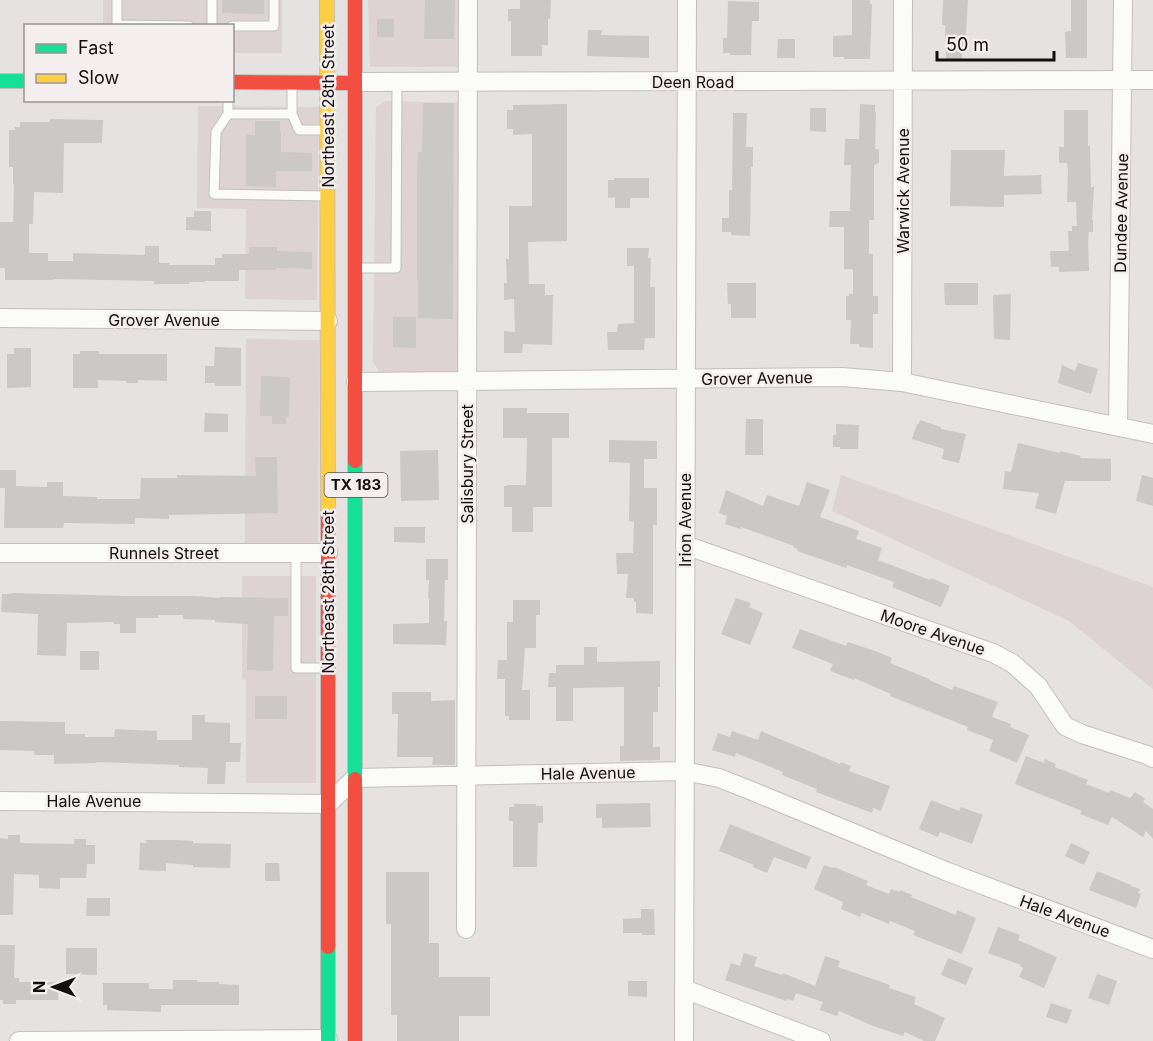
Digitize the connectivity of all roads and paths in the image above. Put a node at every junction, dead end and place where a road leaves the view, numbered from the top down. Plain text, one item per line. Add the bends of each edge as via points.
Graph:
1 (117, 0) edge
2 (212, 0) edge
3 (274, 0) edge
4 (327, 0) edge
5 (355, 0) edge
6 (468, 0) edge
7 (687, 0) edge
8 (903, 0) edge
9 (1123, 0) edge
10 (117, 24) edge
11 (212, 24) edge
12 (234, 26) edge
13 (1153, 80) edge
14 (0, 81) edge
15 (24, 81) edge
16 (903, 81) junction
17 (1122, 81) junction
18 (234, 82) edge
19 (292, 82) junction
20 (356, 82) junction
21 (397, 82) junction
22 (467, 82) junction
23 (687, 82) junction
24 (328, 83) junction
25 (228, 102) edge
26 (228, 114) junction
27 (291, 114) junction
28 (328, 130) junction
29 (328, 196) junction
30 (356, 268) junction
31 (0, 318) edge
32 (328, 321) junction
33 (686, 379) junction
34 (467, 381) junction
35 (356, 382) junction
36 (902, 382) junction
37 (1118, 426) junction
38 (1153, 434) edge
39 (685, 545) junction
40 (0, 553) edge
41 (296, 553) junction
42 (328, 553) junction
43 (328, 668) junction
44 (1153, 758) edge
45 (684, 771) junction
46 (465, 775) junction
47 (356, 778) junction
48 (0, 801) edge
49 (328, 804) junction
50 (466, 929) dead end
51 (1153, 949) edge
52 (684, 988) junction
53 (332, 1040) edge
54 (19, 1041) edge
55 (73, 1041) edge
56 (355, 1041) edge
57 (684, 1041) edge
58 (821, 1041) edge

1 - 10 lane
2 - 11 lane
3 - 12 lane via 274,26
4 - 24 main road, Northeast 28th Street / TX 183
5 - 20 main road, Northeast 28th Street / TX 183
6 - 22 street, Salisbury Street
7 - 23 street, Irion Avenue
8 - 16 street, Warwick Avenue
9 - 17 street, Dundee Avenue
13 - 17 street, Deen Road
14 - 15 main road
16 - 17 street, Deen Road
16 - 23 street, Deen Road
16 - 36 street, Warwick Avenue
17 - 37 street, Dundee Avenue
18 - 19 main road, Deen Road
19 - 24 main road, Deen Road
19 - 27 lane
20 - 21 street, Deen Road
20 - 24 main road, Deen Road
20 - 30 main road, Northeast 28th Street / TX 183
21 - 22 street, Deen Road
21 - 30 lane via 396,268
22 - 23 street, Deen Road
22 - 34 street, Salisbury Street
23 - 33 street, Irion Avenue
24 - 28 main road, Northeast 28th Street / TX 183
25 - 26 lane
26 - 27 lane
26 - 29 lane via 216,132 214,194
27 - 28 lane via 298,130
28 - 29 main road, Northeast 28th Street / TX 183
29 - 32 main road, Northeast 28th Street / TX 183
30 - 35 main road, Northeast 28th Street / TX 183
31 - 32 street, Grover Avenue
32 - 42 main road, Northeast 28th Street / TX 183
33 - 34 street, Grover Avenue
33 - 36 street, Grover Avenue via 842,377
33 - 39 street, Irion Avenue
34 - 35 street, Grover Avenue
34 - 46 street, Salisbury Street
35 - 47 main road, Northeast 28th Street / TX 183
36 - 37 street, Grover Avenue
37 - 38 street, Grover Avenue
39 - 44 street, Moore Avenue via 993,653 1012,663 1038,686 1065,726
39 - 45 street, Irion Avenue
40 - 41 street, Runnels Street
41 - 42 street, Runnels Street
41 - 43 lane via 296,668
42 - 43 main road, Northeast 28th Street / TX 183
43 - 49 main road, Northeast 28th Street / TX 183
45 - 46 street, Hale Avenue
45 - 51 street, Hale Avenue via 719,778 948,872
45 - 52 street, Irion Avenue
46 - 47 street, Hale Avenue
46 - 50 street, Salisbury Street
47 - 49 street
47 - 56 main road, Northeast 28th Street / TX 183
48 - 49 street, Hale Avenue
49 - 53 main road, Northeast 28th Street / TX 183 via 328,889 341,964
52 - 57 street, Irion Avenue
52 - 58 street
53 - 55 street
54 - 55 street

